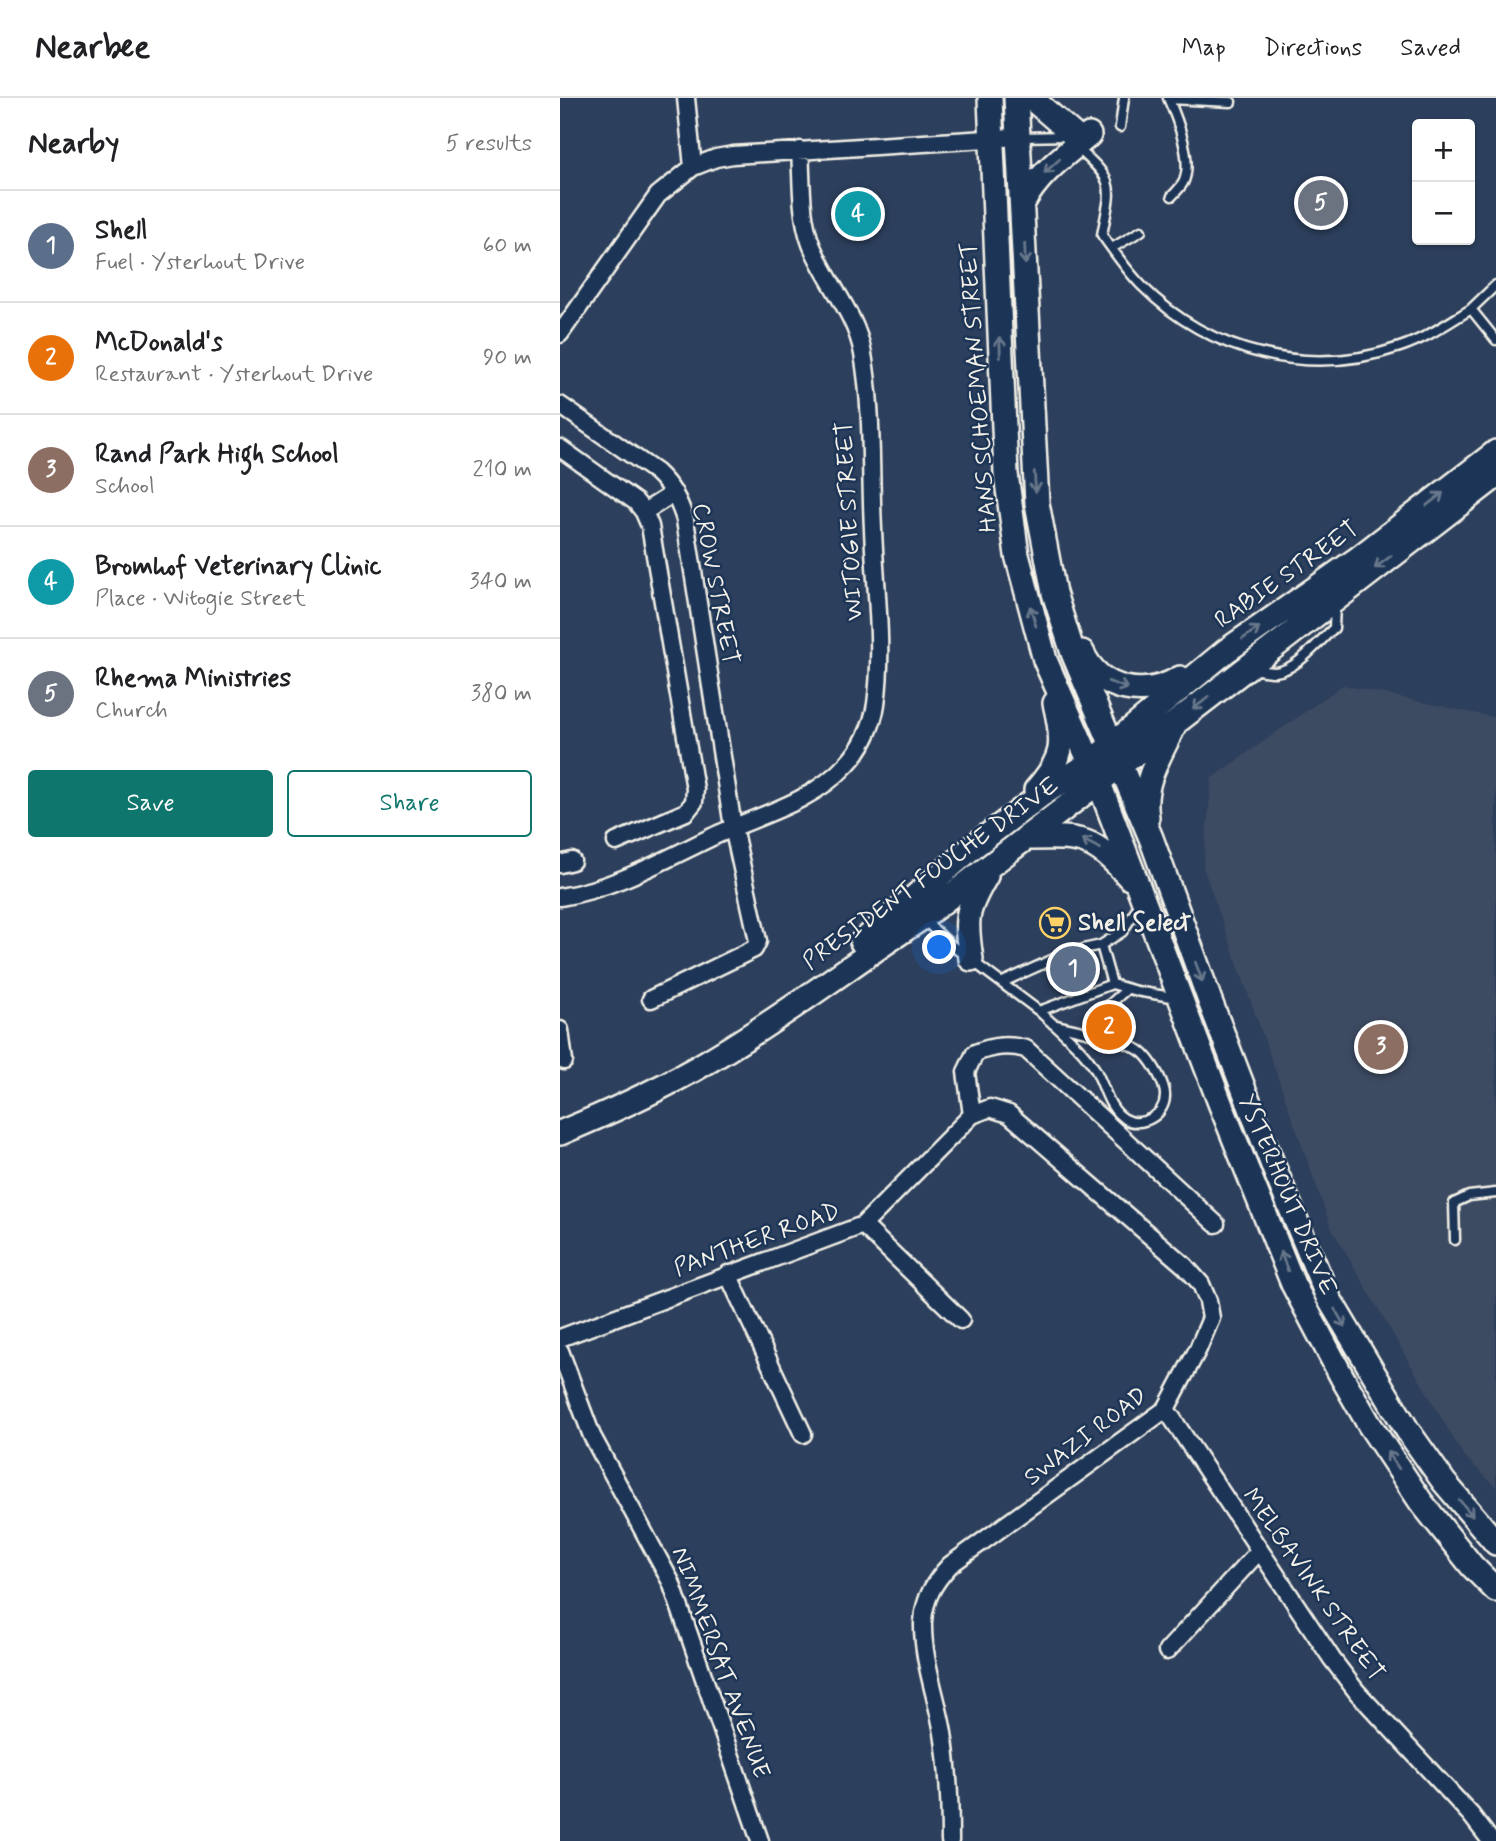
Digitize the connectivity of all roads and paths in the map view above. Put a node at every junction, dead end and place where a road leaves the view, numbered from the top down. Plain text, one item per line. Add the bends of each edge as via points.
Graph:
1 (686, 98) edge
2 (990, 98) edge
3 (1016, 98) edge
4 (1031, 98) edge
5 (1124, 98) edge
6 (1168, 99) edge
7 (1231, 102) dead end
8 (1120, 127) dead end
9 (1018, 137) junction
10 (991, 139) junction
11 (1080, 139) junction
12 (800, 150) junction
13 (693, 167) junction
14 (1172, 196) dead end
15 (1023, 203) junction
16 (1141, 231) dead end
17 (1112, 248) junction
18 (1496, 285) edge
19 (1471, 309) junction
20 (560, 334) edge
21 (1496, 340) edge
22 (560, 405) edge
23 (560, 448) edge
24 (1496, 452) edge
25 (1496, 476) edge
26 (674, 493) junction
27 (644, 512) junction
28 (1054, 593) junction
29 (1226, 651) junction
30 (1045, 660) junction
31 (1176, 722) junction
32 (1116, 755) junction
33 (1094, 773) junction
34 (1014, 817) junction
35 (733, 827) junction
36 (1026, 838) junction
37 (1151, 838) junction
38 (616, 842) dead end
39 (996, 859) junction
40 (1141, 894) junction
41 (560, 897) edge
42 (916, 911) junction
43 (1101, 945) junction
44 (1083, 949) dead end
45 (1056, 958) dead end
46 (971, 959) junction
47 (1003, 982) junction
48 (1112, 984) junction
49 (1127, 989) junction
50 (651, 999) dead end
51 (1180, 999) junction
52 (1039, 1011) junction
53 (1053, 1024) junction
54 (560, 1030) edge
55 (1095, 1035) junction
56 (564, 1061) dead end
57 (972, 1115) junction
58 (560, 1133) edge
59 (1496, 1193) edge
60 (1216, 1224) dead end
61 (863, 1225) junction
62 (1455, 1240) dead end
63 (728, 1274) junction
64 (961, 1320) dead end
65 (560, 1338) edge
66 (560, 1351) edge
67 (1166, 1409) junction
68 (803, 1434) dead end
69 (1496, 1543) edge
70 (1259, 1551) junction
71 (1496, 1590) edge
72 (1167, 1651) dead end
73 (760, 1841) edge
74 (950, 1841) edge
75 (1491, 1841) edge

1 - 13 street
2 - 10 main road, HANS SCHOEMAN STREET
3 - 9 main road, HANS SCHOEMAN STREET
4 - 11 main road
5 - 8 lane
6 - 7 lane
6 - 14 lane via 1177,118 1185,160 1185,177
9 - 10 street
9 - 11 lane
9 - 15 main road, HANS SCHOEMAN STREET
10 - 12 street
30 -> 10 main road, HANS SCHOEMAN STREET via 1017,555 1006,474
11 -> 15 main road via 1038,179
11 - 17 lane via 1108,181 1102,235
12 - 13 street via 733,155
12 - 35 street, WITOGIE STREET via 810,242 854,326 863,354 878,632 876,703 869,729 846,765 788,806
13 - 20 street via 658,195
15 -> 28 main road, HANS SCHOEMAN STREET via 1034,478
16 - 17 lane
17 - 19 lane via 1144,288 1188,322 1228,345 1278,359 1355,359 1378,354 1420,339
18 - 19 lane
19 - 21 lane
22 - 26 street, CROW STREET via 656,472
23 - 27 street
29 -> 24 main road, RABIE STREET via 1356,560
25 -> 31 main road, RABIE STREET
26 - 27 street
26 - 35 street, CROW STREET via 685,520
27 - 38 street via 650,526 694,802 686,812
28 -> 29 main road via 1085,659 1116,687 1161,687
28 - 32 main road, HANS SCHOEMAN STREET via 1073,653
29 - 32 main road, RABIE STREET
30 - 33 main road, HANS SCHOEMAN STREET
30 - 34 main road via 1059,720 1060,749 1052,772
31 - 32 main road, RABIE STREET
31 - 37 main road via 1148,779 1146,812
32 - 33 main road
32 - 37 main road, YSTERHOUT DRIVE
33 - 34 main road, PRESIDENT FOUCHE DRIVE via 1041,795
33 - 36 main road, PRESIDENT FOUCHE DRIVE
33 - 40 main road, YSTERHOUT DRIVE
34 - 42 main road, PRESIDENT FOUCHE DRIVE via 974,846
35 - 41 street, WITOGIE STREET via 597,889
35 - 50 street, CROW STREET via 757,946
36 - 39 main road, PRESIDENT FOUCHE DRIVE
40 -> 36 main road via 1109,856 1089,841
37 -> 69 main road, YSTERHOUT DRIVE via 1274,1168 1328,1297 1408,1431
39 - 42 main road, PRESIDENT FOUCHE DRIVE
39 - 46 main road via 967,913
40 - 43 lane via 1122,932
40 - 51 main road, YSTERHOUT DRIVE
42 - 46 lane
42 - 58 main road, PRESIDENT FOUCHE DRIVE via 821,976 793,1005 696,1068
43 - 44 lane
43 - 48 lane
45 - 47 lane
46 - 47 lane
47 - 52 lane
48 - 49 lane
48 - 52 lane
49 - 51 lane
49 - 55 lane via 1101,1012
71 -> 51 main road, YSTERHOUT DRIVE via 1421,1502 1342,1377 1293,1284
52 - 53 lane
53 - 55 lane
53 - 55 lane via 1089,1059 1115,1111 1125,1120 1140,1123 1154,1117 1165,1096 1145,1055
54 - 56 street
57 - 60 street via 966,1072 975,1053 1011,1045 1026,1049
57 - 61 street, PANTHER ROAD
57 - 67 street, SWAZI ROAD via 990,1108 1009,1114 1201,1284 1211,1318
59 - 62 lane via 1454,1203
61 - 63 street, PANTHER ROAD
61 - 64 street
63 - 65 street, PANTHER ROAD
63 - 68 street
66 - 73 street, NIMMERSAT AVENUE via 592,1436 671,1582
67 - 70 street, MELBAVINK STREET
67 - 74 street, SWAZI ROAD via 950,1565 935,1581 923,1620 950,1784
70 - 72 street
70 - 75 street, MELBAVINK STREET via 1357,1692

